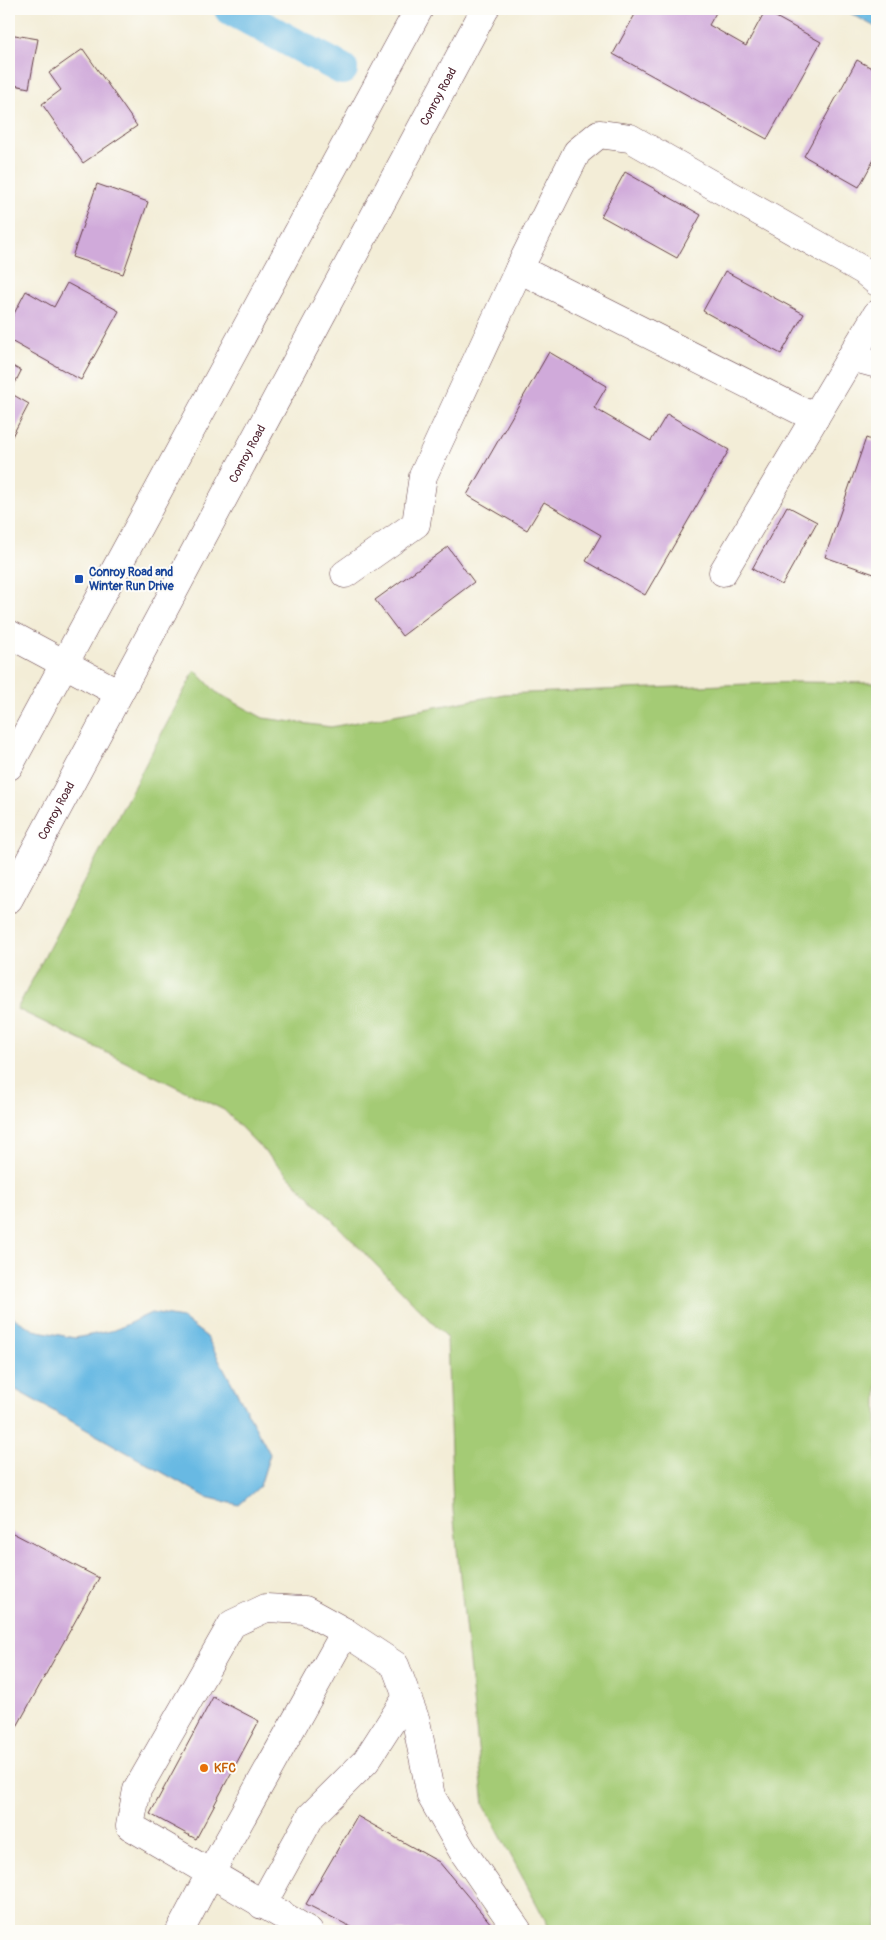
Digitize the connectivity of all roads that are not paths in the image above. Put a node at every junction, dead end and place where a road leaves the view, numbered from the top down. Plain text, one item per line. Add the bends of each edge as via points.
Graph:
1 (419, 9) edge
2 (486, 9) edge
3 (519, 269) junction
4 (877, 282) edge
5 (877, 314) edge
6 (851, 357) junction
7 (877, 364) edge
8 (815, 418) junction
9 (723, 572) dead end
10 (345, 574) dead end
11 (9, 634) edge
12 (64, 665) junction
13 (119, 693) junction
14 (9, 766) edge
15 (9, 899) edge
16 (345, 1632) junction
17 (407, 1697) junction
18 (210, 1874) junction
19 (262, 1905) junction
20 (180, 1931) edge
21 (308, 1931) edge
22 (518, 1931) edge

1 - 12 main road
2 - 13 main road, Conroy Road
3 - 4 main road via 577,152 599,134 630,138 864,270
3 - 8 main road
3 - 10 main road via 423,476 416,524
5 - 6 main road
6 - 7 main road
6 - 8 main road
8 - 9 main road
11 - 12 main road
12 - 13 main road
12 - 14 main road
13 - 15 main road, Conroy Road
16 - 17 main road via 395,1665
16 - 18 main road
16 - 18 main road via 305,1610 266,1608 232,1624 137,1790 130,1826
17 - 19 main road via 366,1761 311,1816
17 - 22 main road via 416,1721 431,1796 462,1850
18 - 19 main road
18 - 20 main road
19 - 21 main road

